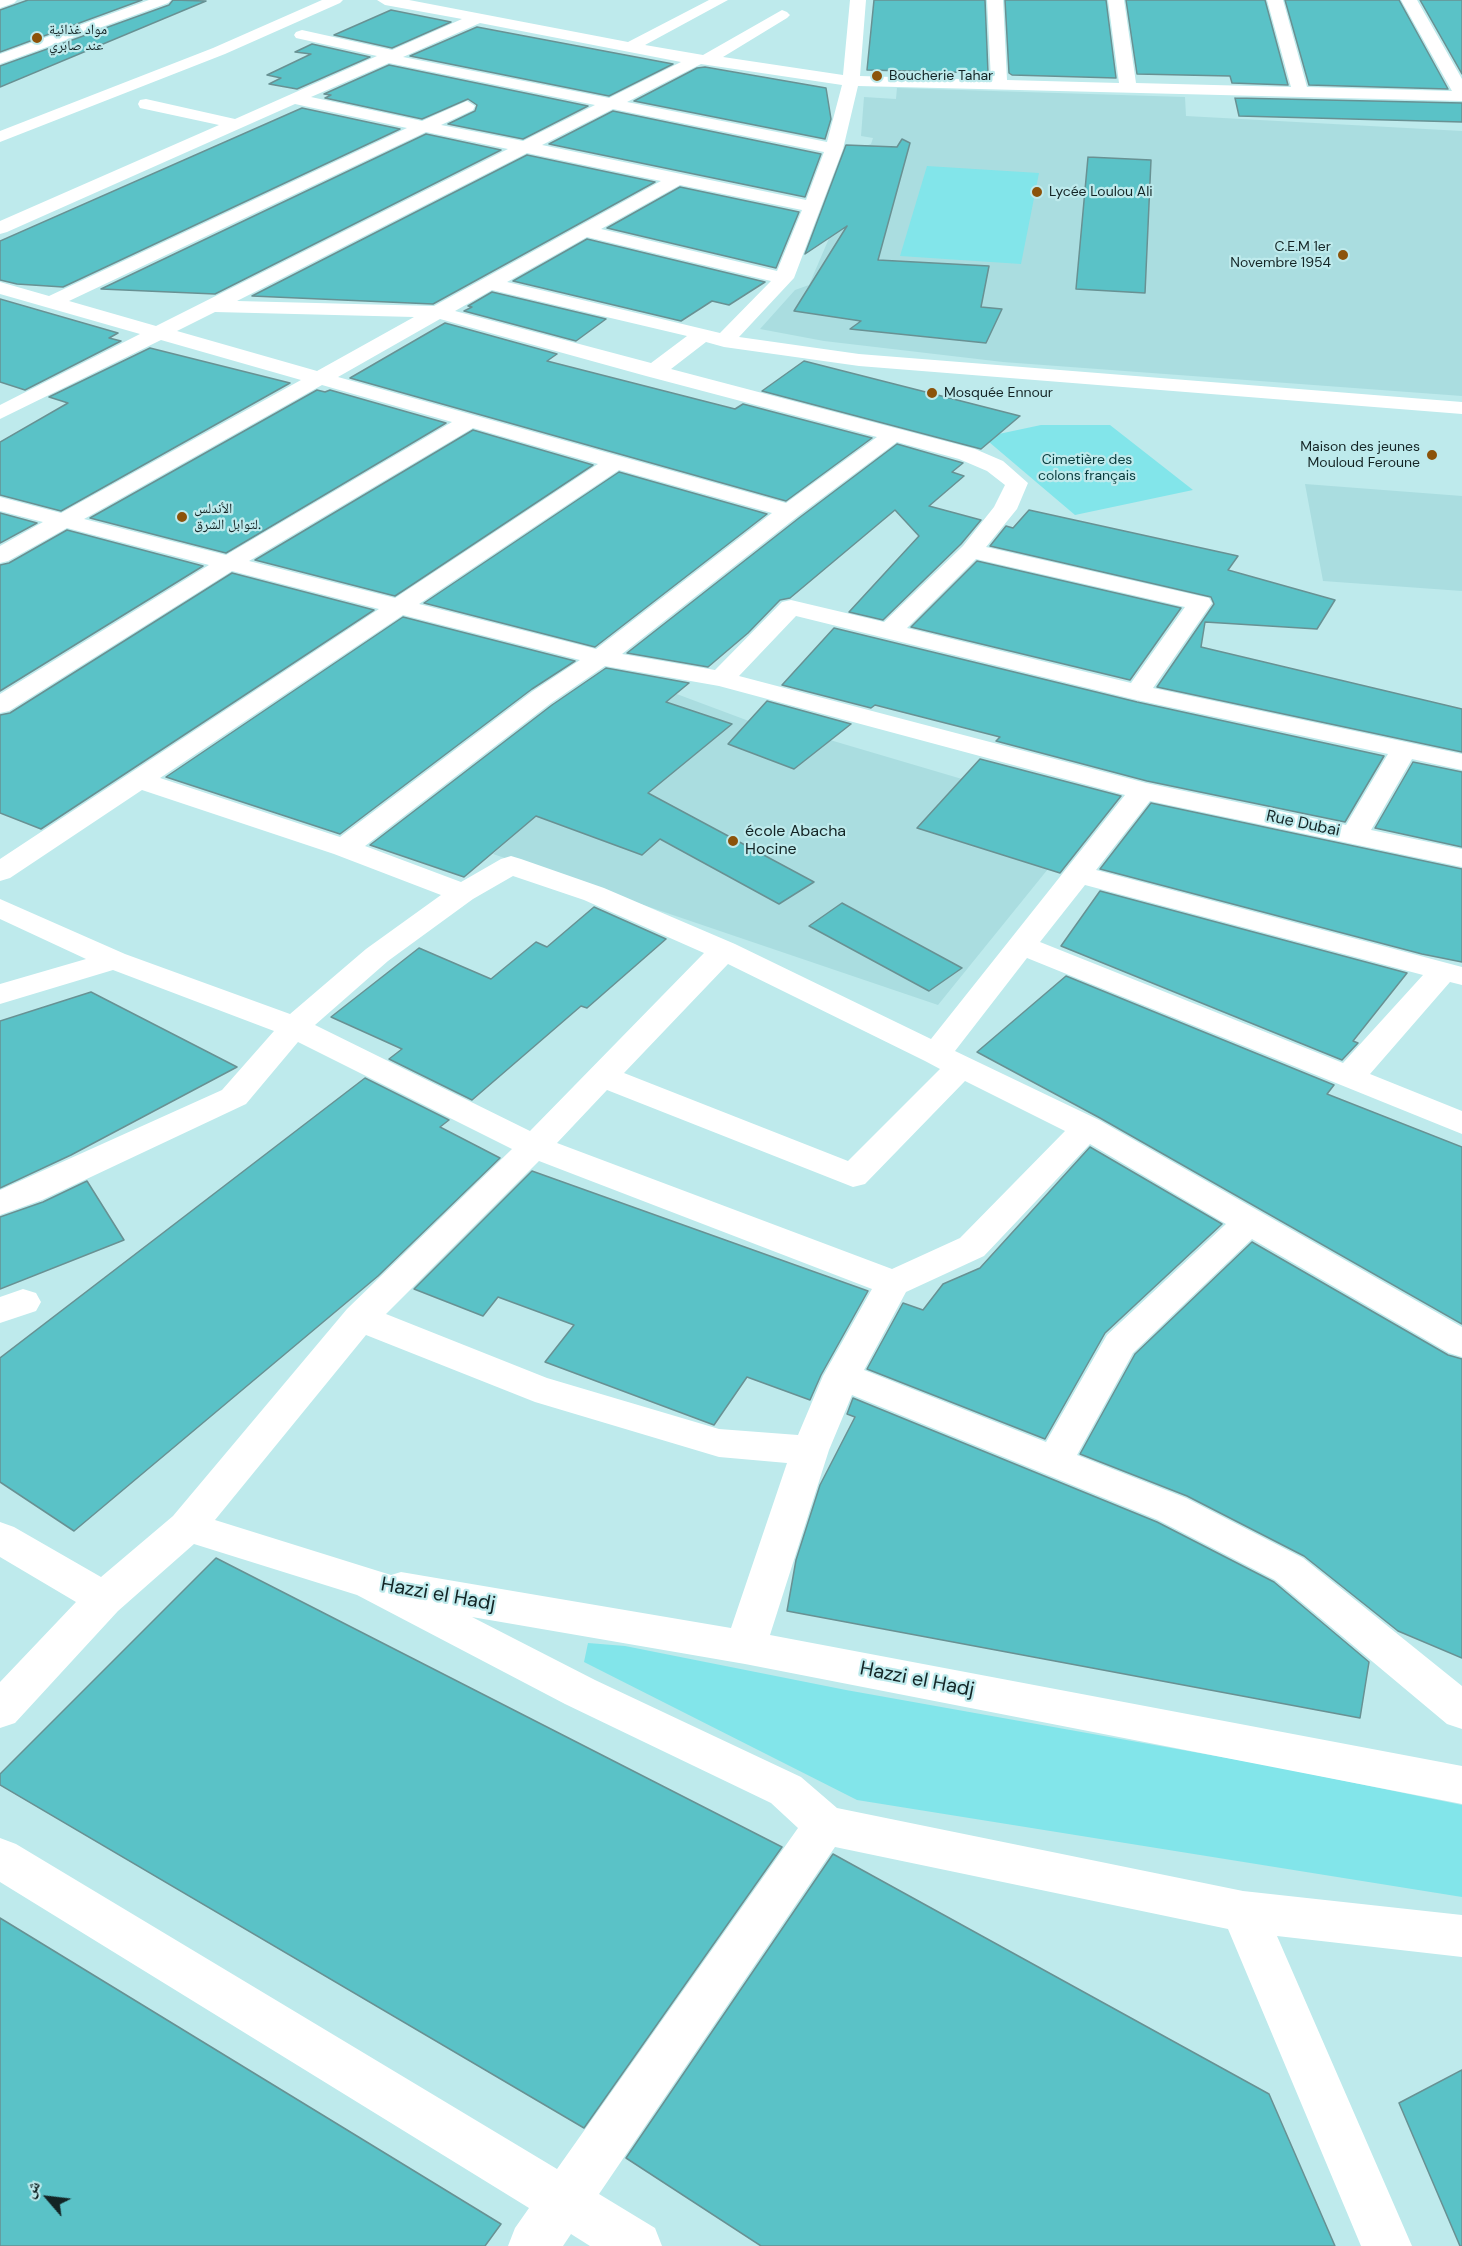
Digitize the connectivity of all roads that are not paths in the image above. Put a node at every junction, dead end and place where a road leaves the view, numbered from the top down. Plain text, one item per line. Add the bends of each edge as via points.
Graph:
1 (9, 0) edge
2 (162, 0) edge
3 (300, 0) edge
4 (335, 0) edge
5 (385, 0) edge
6 (441, 0) edge
7 (720, 0) edge
8 (858, 0) edge
9 (995, 0) edge
10 (1116, 0) edge
11 (1275, 0) edge
12 (1409, 0) edge
13 (0, 3) edge
14 (426, 7) junction
15 (782, 15) dead end
16 (480, 17) junction
17 (302, 35) dead end
18 (0, 42) edge
19 (630, 47) junction
20 (29, 48) junction
21 (391, 56) junction
22 (0, 59) edge
23 (702, 60) junction
24 (851, 81) junction
25 (999, 84) junction
26 (1128, 87) junction
27 (1299, 91) junction
28 (1462, 94) edge
29 (294, 99) junction
30 (146, 104) dead end
31 (611, 104) junction
32 (467, 106) dead end
33 (0, 122) edge
34 (236, 124) junction
35 (423, 126) junction
36 (0, 138) edge
37 (525, 147) junction
38 (834, 149) junction
39 (678, 178) junction
40 (813, 207) junction
41 (0, 228) edge
42 (585, 231) junction
43 (784, 278) junction
44 (490, 284) junction
45 (0, 288) edge
46 (51, 302) junction
47 (212, 306) junction
48 (435, 312) junction
49 (158, 333) junction
50 (703, 334) junction
51 (723, 341) junction
52 (653, 372) junction
53 (318, 378) junction
54 (0, 386) edge
55 (34, 396) junction
56 (1462, 408) edge
57 (0, 413) edge
58 (470, 421) junction
59 (893, 435) junction
60 (616, 462) junction
61 (0, 504) edge
62 (790, 511) junction
63 (66, 519) junction
64 (971, 551) junction
65 (0, 556) edge
66 (230, 562) junction
67 (400, 605) junction
68 (889, 631) junction
69 (601, 658) junction
70 (721, 679) junction
71 (1137, 692) junction
72 (0, 705) edge
73 (1404, 750) junction
74 (1462, 762) edge
75 (137, 779) junction
76 (1143, 791) junction
77 (1354, 835) junction
78 (344, 848) junction
79 (1462, 858) edge
80 (3, 866) edge
81 (1078, 874) junction
82 (464, 893) junction
83 (0, 908) edge
84 (1021, 945) junction
85 (724, 950) junction
86 (114, 960) junction
87 (1453, 973) edge
88 (0, 994) edge
89 (294, 1027) junction
90 (949, 1061) junction
91 (602, 1076) junction
92 (1348, 1077) junction
93 (1462, 1123) edge
94 (1087, 1128) junction
95 (534, 1148) junction
96 (0, 1203) edge
97 (1250, 1221) junction
98 (893, 1283) junction
99 (360, 1318) junction
100 (1462, 1344) edge
101 (842, 1376) junction
102 (810, 1450) junction
103 (1054, 1462) junction
104 (187, 1527) junction
105 (0, 1538) edge
106 (370, 1583) junction
107 (104, 1599) junction
108 (745, 1647) junction
109 (0, 1710) edge
110 (1462, 1711) edge
111 (1462, 1785) edge
112 (825, 1825) junction
113 (0, 1858) edge
114 (1243, 1912) junction
115 (1462, 1936) edge
116 (564, 2201) junction
117 (533, 2246) edge
118 (637, 2246) edge
119 (1387, 2246) edge

1 - 13 street
2 - 20 street
3 - 33 street via 184,51
4 - 36 street via 209,56
5 - 14 street
6 - 14 street
7 - 19 street
8 - 24 street
9 - 25 street
10 - 26 street
11 - 27 street
12 - 28 street
14 - 16 street
15 - 23 street
16 - 19 street
16 - 21 street
17 - 21 street
18 - 20 street
19 - 23 street
20 - 22 street
21 - 29 street
21 - 31 street
23 - 24 street
23 - 31 street
24 - 25 street
24 - 38 street
25 - 26 street
26 - 27 street
27 - 28 street
29 - 34 street
29 - 35 street
30 - 34 street
31 - 37 street
31 - 38 street
32 - 35 street
34 - 41 street
35 - 37 street
35 - 46 street
37 - 39 street
37 - 47 street
38 - 40 street
39 - 40 street
39 - 42 street
40 - 43 street
42 - 43 street
42 - 44 street
43 - 51 street
44 - 48 street
44 - 50 street
45 - 46 street
46 - 49 street
47 - 48 street
47 - 49 street
48 - 52 street
48 - 53 street
49 - 53 street
49 - 55 street
50 - 51 street
50 - 52 street
51 - 56 street via 859,360
52 - 59 street
53 - 58 street
53 - 63 street
54 - 55 street
55 - 57 street
58 - 60 street
58 - 66 street
59 - 62 street
59 - 64 street via 967,453 995,466 1017,483 1005,509
60 - 62 street
60 - 67 street
61 - 63 street, Rue Dubai
62 - 69 street
63 - 65 street
63 - 66 street, Rue Dubai
64 - 68 street
64 - 71 street via 1200,603
66 - 67 street, Rue Dubai
66 - 72 street
67 - 69 street, Rue Dubai
67 - 75 street
68 - 70 street via 791,607
68 - 71 street
69 - 70 street, Rue Dubai
69 - 78 street
70 - 76 street, Rue Dubai
71 - 73 street
73 - 74 street
73 - 77 street
75 - 78 street
75 - 80 street
76 - 77 street, Rue Dubai
76 - 81 street
77 - 79 street, Rue Dubai
78 - 82 street
81 - 84 street via 1036,905
81 - 87 street
82 - 85 street via 512,865 594,894
82 - 89 street via 377,955
83 - 86 street
84 - 90 street
84 - 92 street
85 - 90 street
85 - 91 street
86 - 88 street
86 - 89 street
87 - 92 street
89 - 95 street
89 - 96 street via 234,1097
90 - 91 street via 853,1176
90 - 94 street
91 - 95 street
92 - 93 street
94 - 97 street
94 - 98 street via 972,1247
95 - 98 street
95 - 99 street
97 - 100 street
97 - 103 street via 1120,1344
98 - 101 street
99 - 102 street via 535,1388 719,1443
99 - 104 street
101 - 102 street
101 - 103 street
102 - 108 street
103 - 110 street via 1172,1509 1289,1569
104 - 106 street
104 - 107 street
105 - 107 street
106 - 108 street, Hazzi el Hadj
106 - 112 street via 580,1692 786,1790
107 - 109 street
108 - 111 street, Hazzi el Hadj
112 - 114 street
112 - 116 street
113 - 116 street
114 - 115 street
114 - 119 street
116 - 117 street
116 - 118 street

